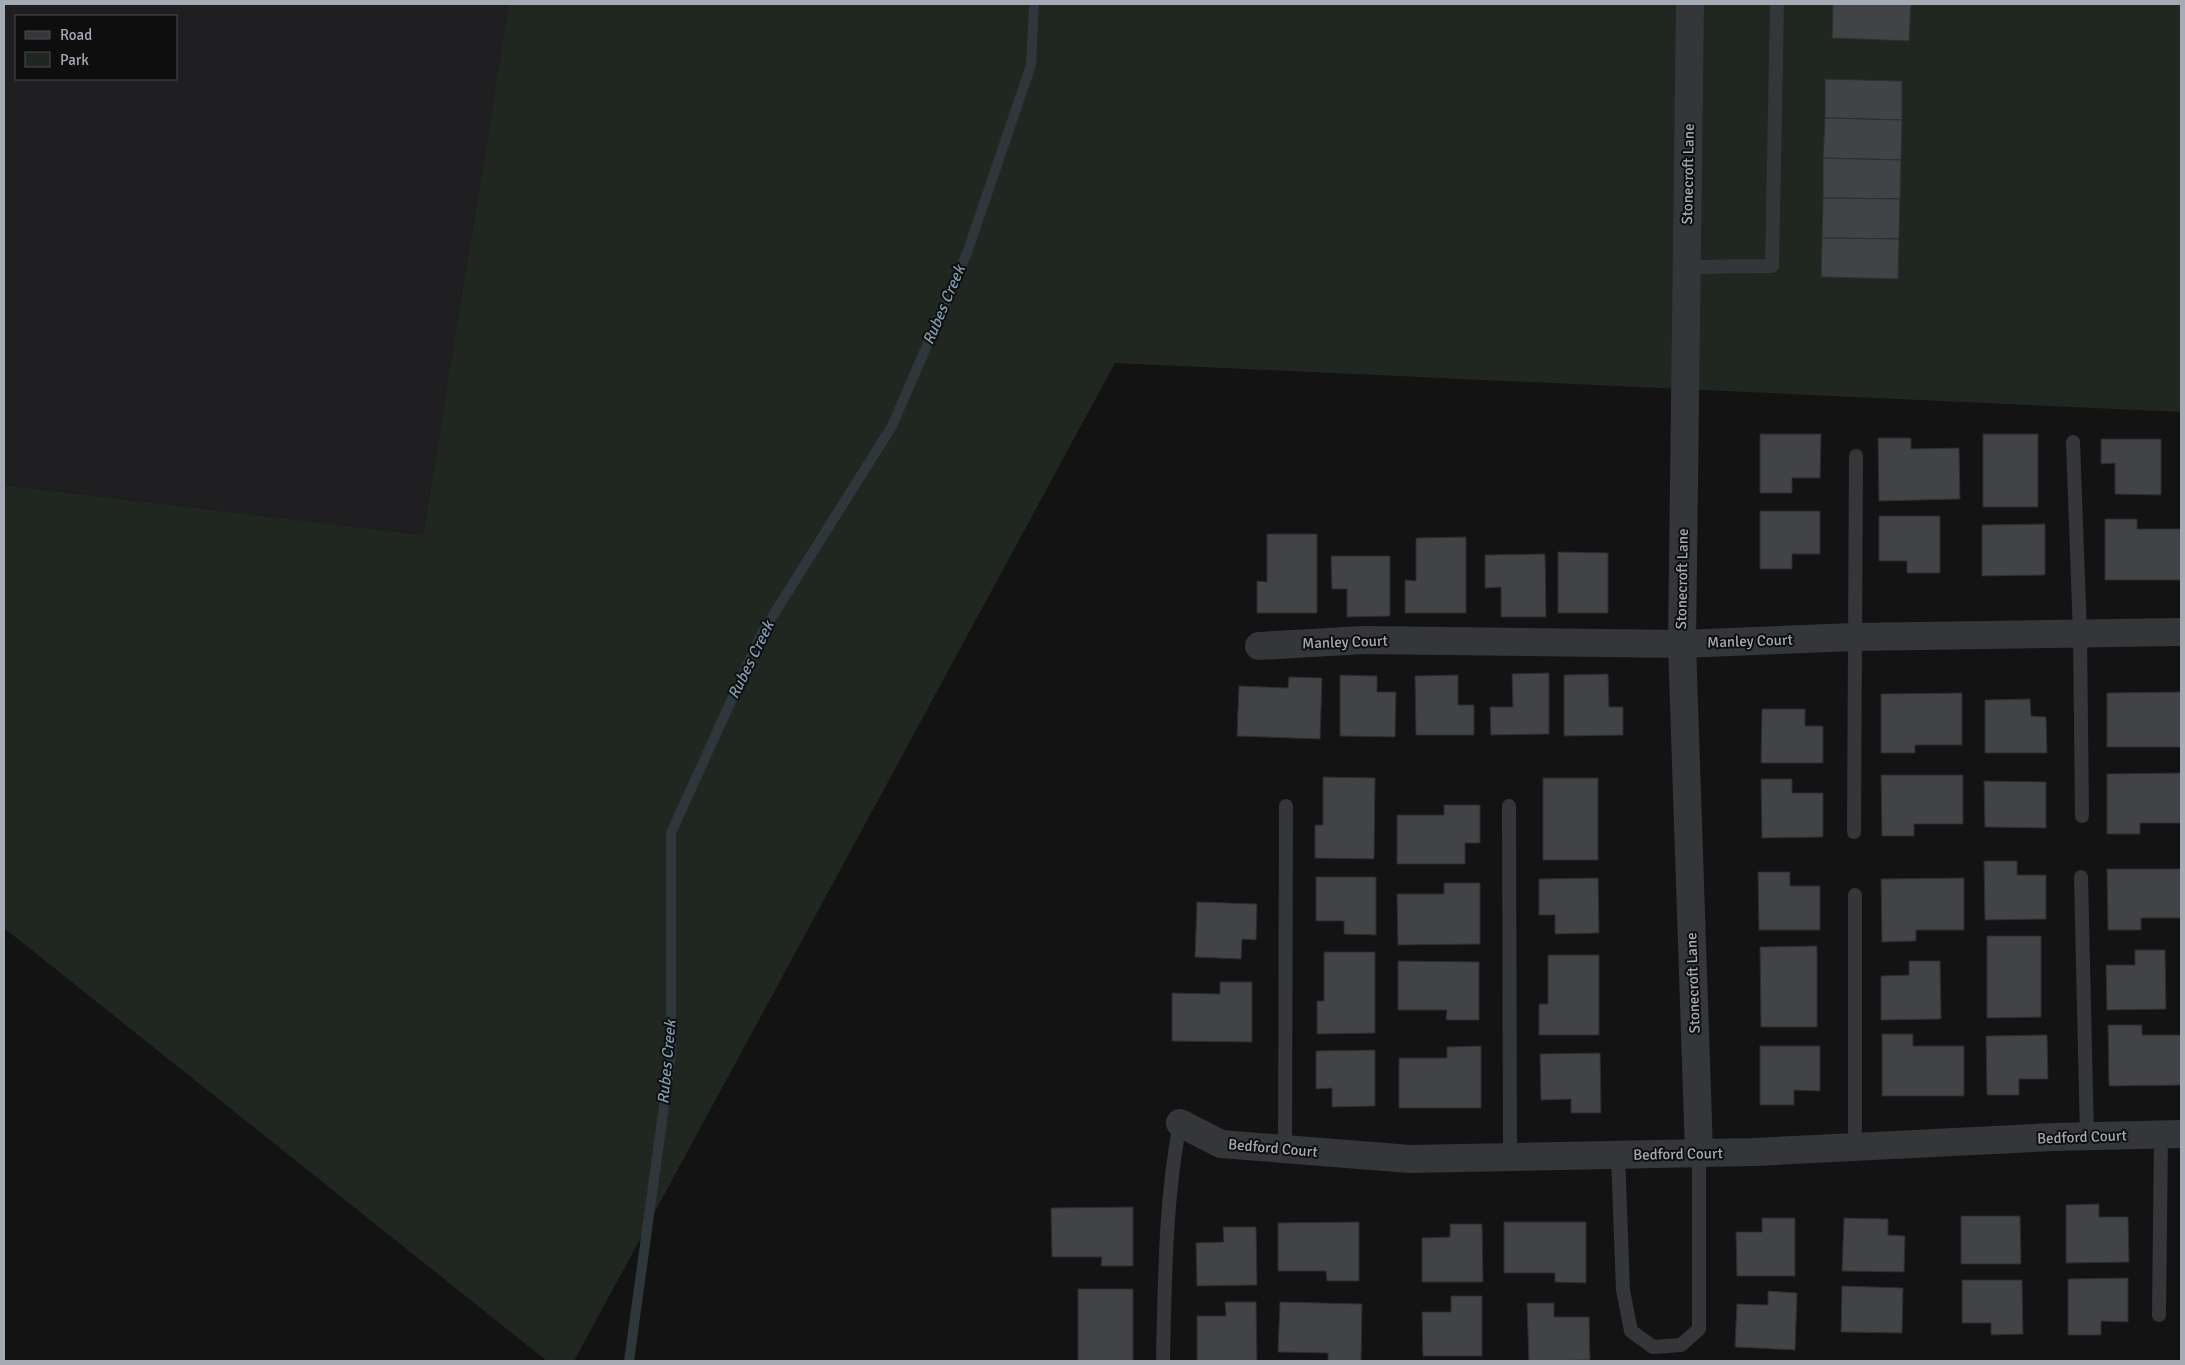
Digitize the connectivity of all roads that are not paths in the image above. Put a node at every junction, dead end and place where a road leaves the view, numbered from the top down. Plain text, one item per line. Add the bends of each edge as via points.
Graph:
1 (1690, 4) edge
2 (1777, 4) edge
3 (1687, 267) junction
4 (2073, 442) dead end
5 (1856, 456) dead end
6 (2181, 632) edge
7 (2080, 634) junction
8 (1854, 637) junction
9 (1682, 644) junction
10 (1259, 646) dead end
11 (1286, 806) dead end
12 (1509, 806) dead end
13 (2082, 816) dead end
14 (1854, 832) dead end
15 (2081, 877) dead end
16 (1855, 895) dead end
17 (1180, 1122) joint
18 (2171, 1134) edge
19 (2087, 1136) junction
20 (1855, 1147) junction
21 (1285, 1149) junction
22 (1699, 1153) junction
23 (1618, 1155) junction
24 (1510, 1157) junction
25 (2159, 1315) dead end
26 (1163, 1358) dead end

1 - 3 street, Stonecroft Lane
2 - 3 lane via 1772,266
3 - 9 street, Stonecroft Lane
4 - 7 lane
5 - 8 lane
6 - 7 street, Manley Court
7 - 8 street, Manley Court
7 - 13 lane
8 - 9 street, Manley Court
8 - 14 lane
9 - 10 street, Manley Court via 1364,640
9 - 22 street, Stonecroft Lane
11 - 21 lane
12 - 24 lane
15 - 19 lane
16 - 20 lane
17 - 21 street, Bedford Court via 1221,1144
17 - 26 lane via 1171,1169 1166,1226
18 - 19 street, Bedford Court
18 - 25 lane
19 - 20 street, Bedford Court
20 - 22 street, Bedford Court
21 - 24 street, Bedford Court via 1410,1159
22 - 23 street, Bedford Court
22 - 23 lane via 1699,1329 1681,1345 1653,1347 1631,1331 1623,1290
23 - 24 street, Bedford Court

